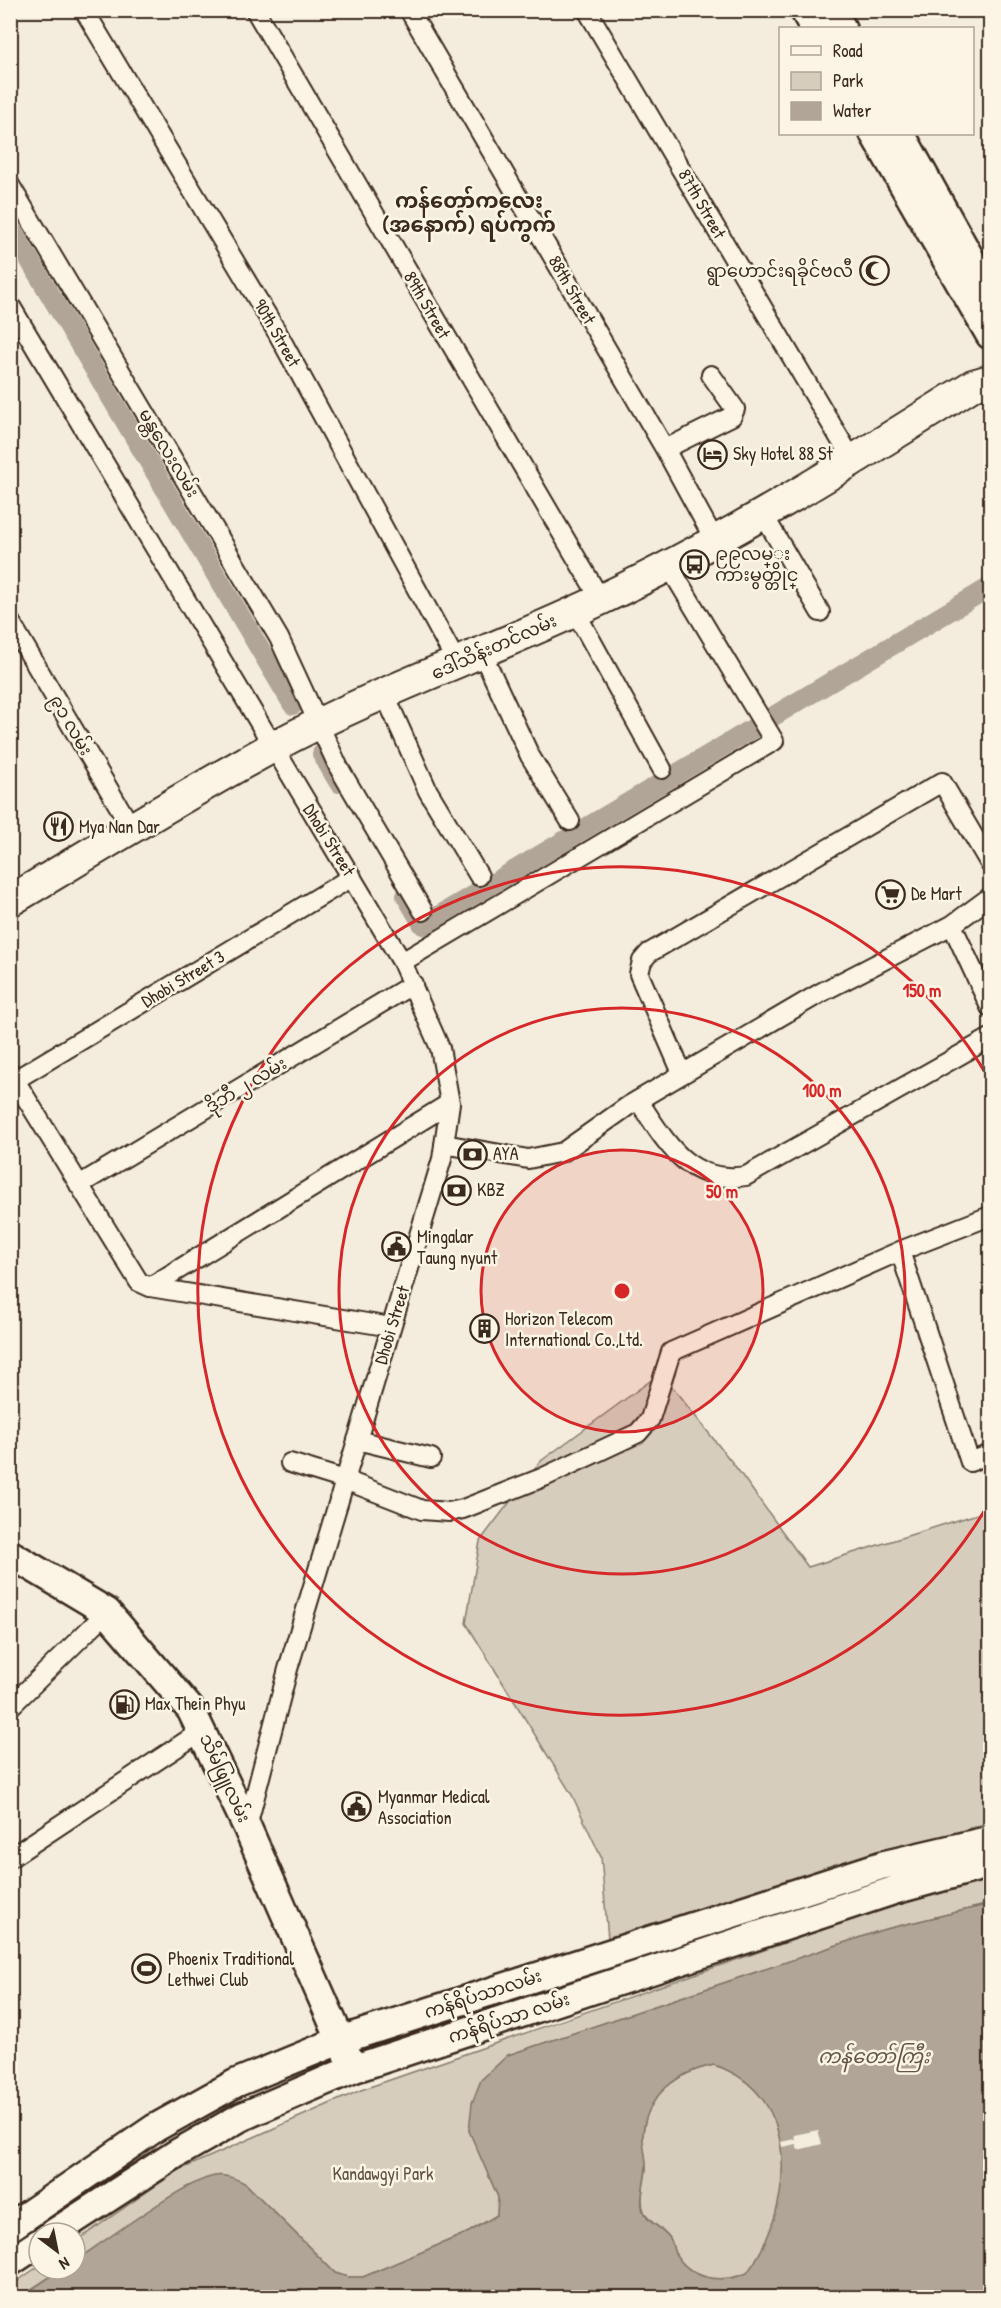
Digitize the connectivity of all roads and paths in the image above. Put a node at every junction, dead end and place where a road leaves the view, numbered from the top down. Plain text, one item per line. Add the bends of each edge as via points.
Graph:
1 (84, 10) edge
2 (255, 10) edge
3 (409, 10) edge
4 (587, 10) edge
5 (804, 10) edge
6 (832, 10) edge
7 (813, 27) edge
8 (841, 27) edge
9 (889, 137) edge
10 (10, 185) edge
11 (990, 294) edge
12 (10, 305) edge
13 (990, 336) edge
14 (711, 375) dead end
15 (985, 376) edge
16 (665, 449) junction
17 (853, 461) junction
18 (763, 514) junction
19 (715, 540) junction
20 (669, 566) junction
21 (588, 606) junction
22 (820, 612) dead end
23 (10, 621) edge
24 (470, 658) junction
25 (386, 695) junction
26 (319, 724) junction
27 (272, 748) junction
28 (662, 769) dead end
29 (570, 821) dead end
30 (132, 829) junction
31 (990, 864) edge
32 (479, 876) dead end
33 (352, 878) junction
34 (990, 897) edge
35 (10, 901) edge
36 (423, 911) dead end
37 (952, 925) junction
38 (402, 962) junction
39 (413, 984) junction
40 (990, 1007) edge
41 (990, 1038) edge
42 (682, 1073) junction
43 (13, 1076) edge
44 (638, 1100) junction
45 (450, 1103) junction
46 (444, 1144) junction
47 (80, 1185) junction
48 (990, 1216) edge
49 (900, 1251) junction
50 (144, 1284) junction
51 (391, 1327) junction
52 (357, 1440) junction
53 (990, 1454) edge
54 (431, 1458) dead end
55 (290, 1463) dead end
56 (345, 1480) junction
57 (10, 1554) edge
58 (106, 1612) junction
59 (10, 1707) edge
60 (203, 1730) junction
61 (247, 1827) junction
62 (990, 1840) edge
63 (10, 1858) edge
64 (990, 1864) edge
65 (340, 2040) junction
66 (353, 2069) junction
67 (73, 2221) edge
68 (10, 2227) edge
69 (27, 2251) edge
70 (10, 2262) edge

1 - 24 street, 90th Street
2 - 21 street, 89th Street
3 - 16 street, 88th Street
4 - 17 street, 87th Street
5 - 7 main road
6 - 8 main road
9 - 11 main road
9 - 13 main road
10 - 26 street, မန္တလေးလမ်း via 279,638
12 - 27 street
14 - 16 street via 735,409 732,416
15 - 17 main road, ဒေါ်သိန်းတင်လမ်း
16 - 19 street, 88th Street
17 - 18 main road, ဒေါ်သိန်းတင်လမ်း
18 - 19 main road, ဒေါ်သိန်းတင်လမ်း
18 - 22 street
19 - 20 main road, ဒေါ်သိန်းတင်လမ်း
20 - 21 main road, ဒေါ်သိန်းတင်လမ်း
20 - 38 street via 774,741
21 - 24 main road, ဒေါ်သိန်းတင်လမ်း
21 - 28 street, 89th Street
23 - 30 street, ၉၁ လမ်း
24 - 25 main road, ဒေါ်သိန်းတင်လမ်း
24 - 29 street, 90th Street
25 - 26 main road, ဒေါ်သိန်းတင်လမ်း
25 - 32 street via 428,791
26 - 27 main road, ဒေါ်သိန်းတင်လမ်း
26 - 36 street, မန္တလေးလမ်း via 339,768
27 - 30 main road, ဒေါ်သိန်းတင်လမ်း
27 - 33 street, Dhobi Street
30 - 35 main road, ဒေါ်သိန်းတင်လမ်း
31 - 42 street via 942,782 649,953 639,974
33 - 38 street, Dhobi Street
33 - 43 street, Dhobi Street 3
34 - 37 street
37 - 40 street
37 - 42 street via 822,992
38 - 39 street, Dhobi Street
39 - 45 street, Dhobi Street via 440,1048
39 - 47 street, ဒိုဘီ ၂ လမ်း
41 - 44 street via 746,1176 730,1179 710,1177 691,1166 670,1147
42 - 44 street
43 - 47 street
44 - 46 street via 564,1152 528,1158
45 - 46 street, Dhobi Street
45 - 50 street
46 - 51 street, Dhobi Street
47 - 50 street
48 - 49 street
49 - 53 street via 970,1462
49 - 56 street via 671,1352 650,1419 638,1433 534,1481 448,1512 414,1508
50 - 51 street
51 - 52 street, Dhobi Street
52 - 54 street
52 - 56 street, Dhobi Street
55 - 56 street
56 - 61 street, Dhobi Street via 288,1669
57 - 58 main road, သိမ်ဖြူလမ်း
58 - 59 street
58 - 60 main road, သိမ်ဖြူလမ်း via 191,1710
60 - 61 main road, သိမ်ဖြူလမ်း
60 - 63 street
61 - 65 main road, သိမ်ဖြူလမ်း
62 - 65 main road, ကန်ရိပ်သာလမ်း via 883,1865
64 - 66 main road, ကန်ရိပ်သာ လမ်း via 895,1890
65 - 66 main road, သိမ်ဖြူလမ်း
65 - 68 main road, ကန်ရိပ်သာလမ်း via 236,2083 155,2128
66 - 67 main road, ကန်ရိပ်သာ လမ်း via 241,2117
69 - 70 main road

